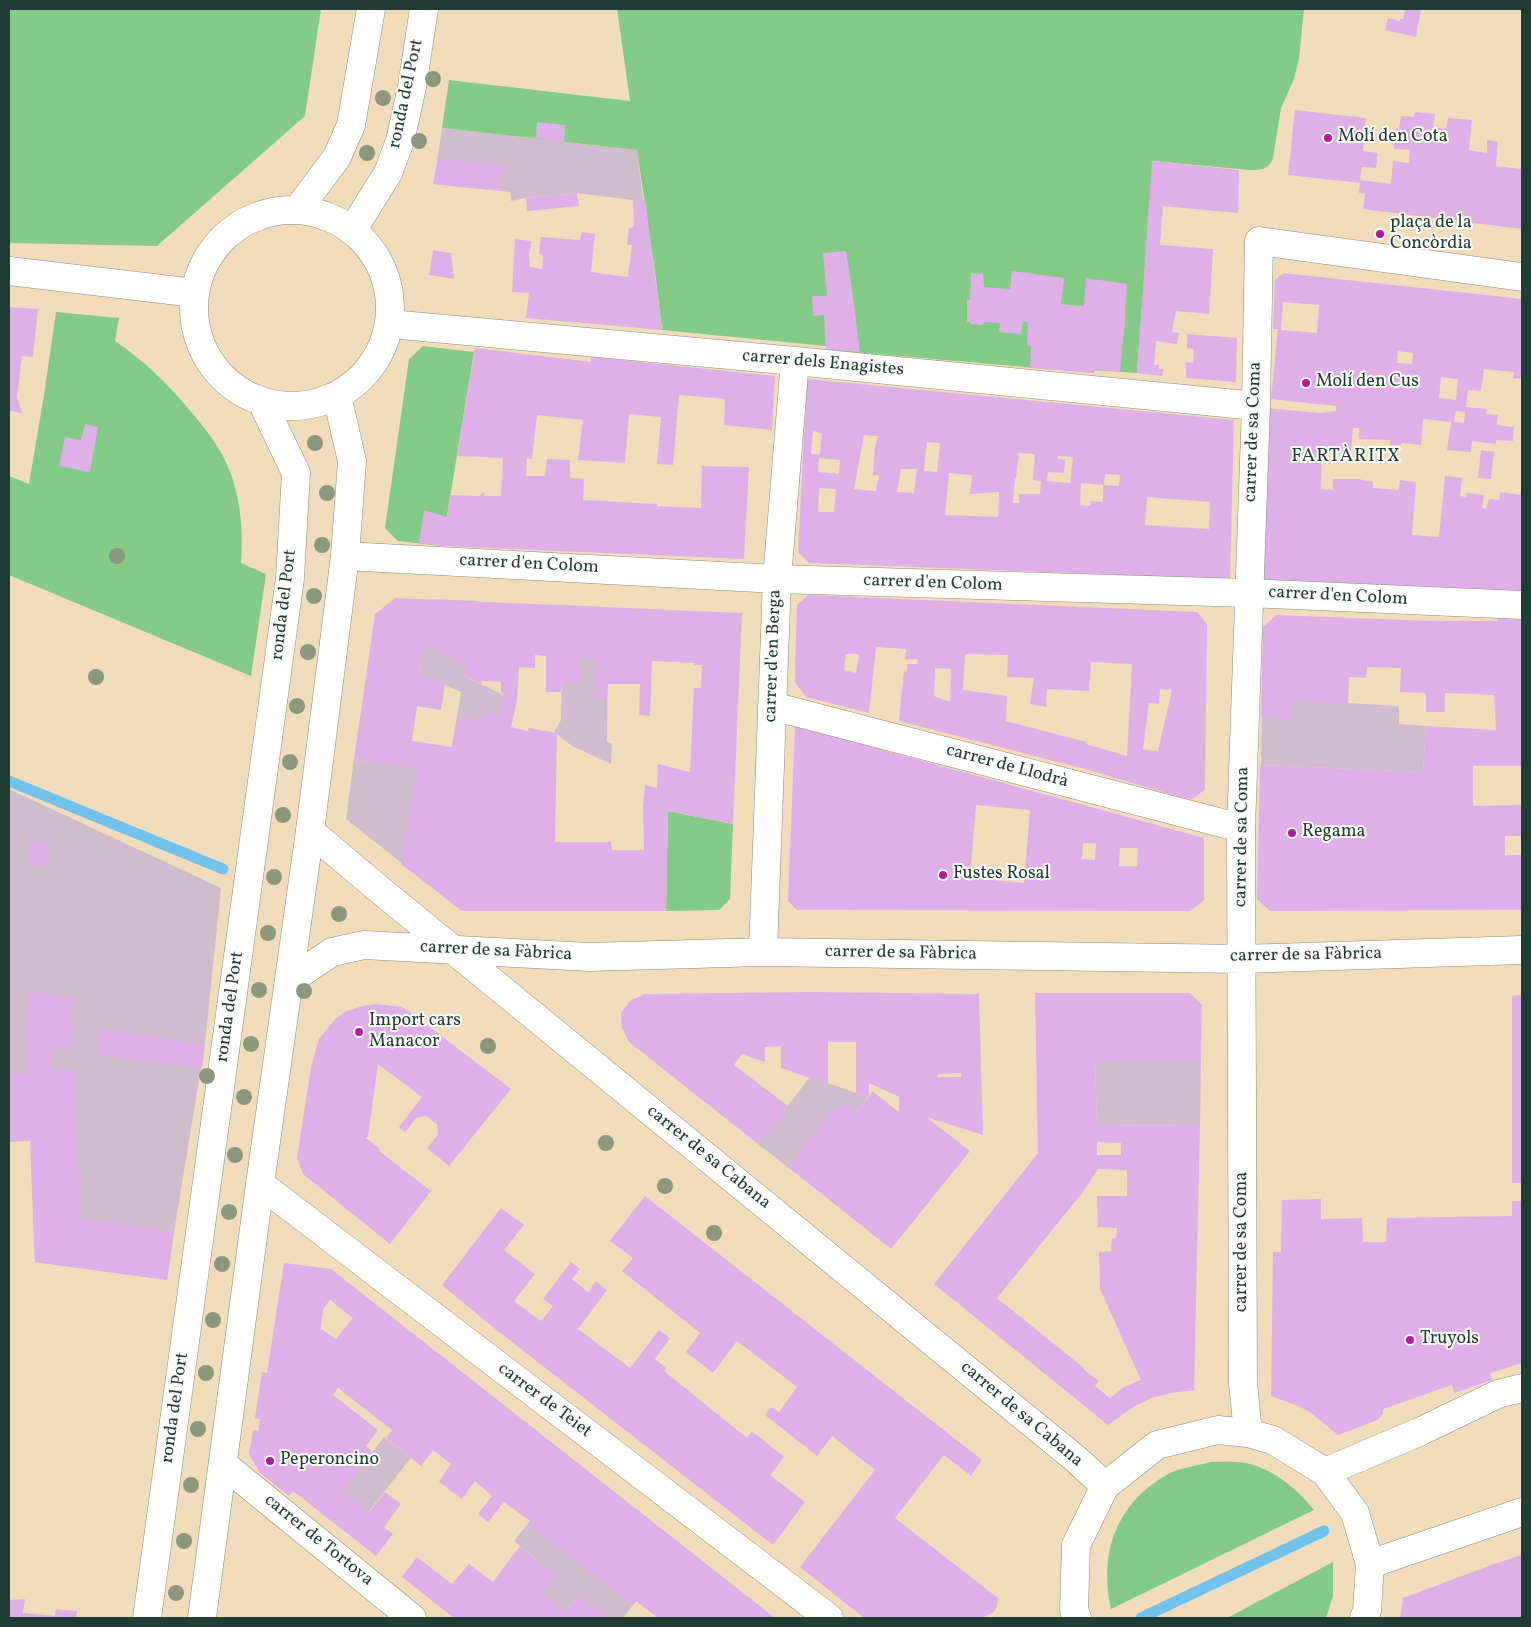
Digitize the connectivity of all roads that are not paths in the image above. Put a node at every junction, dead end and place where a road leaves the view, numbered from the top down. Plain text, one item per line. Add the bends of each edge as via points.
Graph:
1 (371, 9) edge
2 (424, 9) edge
3 (298, 209) junction
4 (353, 229) junction
5 (9, 271) edge
6 (1522, 277) edge
7 (195, 293) junction
8 (390, 324) junction
9 (794, 361) junction
10 (337, 396) junction
11 (262, 402) junction
12 (1256, 406) junction
13 (345, 556) junction
14 (777, 579) junction
15 (1248, 593) junction
16 (1522, 605) edge
17 (772, 706) junction
18 (1241, 828) junction
19 (310, 831) junction
20 (1522, 950) edge
21 (455, 951) junction
22 (763, 952) junction
23 (1242, 959) junction
24 (289, 981) junction
25 (260, 1184) junction
26 (1522, 1388) edge
27 (1248, 1433) junction
28 (224, 1464) junction
29 (1325, 1472) junction
30 (1105, 1486) junction
31 (1522, 1512) edge
32 (1370, 1564) junction
33 (1068, 1616) edge
34 (147, 1618) edge
35 (202, 1618) edge
36 (412, 1618) edge
37 (829, 1618) edge
38 (1364, 1618) edge

1 - 3 street via 351,125 337,157
2 - 4 street, ronda del Port via 400,140 388,173
3 - 4 street via 327,215
3 - 7 street via 269,211 242,223 220,241 203,265
4 - 8 street via 372,248 384,272 391,297
5 - 7 street
6 - 12 street, carrer de sa Coma via 1259,241
7 - 11 street via 194,321 201,347 216,371 237,390
8 - 9 street, carrer dels Enagistes
8 - 10 street via 380,353 362,378
9 - 12 street, carrer dels Enagistes
9 - 14 street, carrer d'en Berga
10 - 11 street via 313,405 287,407
10 - 13 street via 352,461
11 - 34 street, ronda del Port via 296,473 290,578
12 - 15 street, carrer de sa Coma
13 - 14 street, carrer d'en Colom
13 - 19 street
14 - 15 street, carrer d'en Colom
14 - 17 street, carrer d'en Berga
15 - 16 street, carrer d'en Colom
15 - 18 street, carrer de sa Coma
17 - 18 street, carrer de Llodrà
17 - 22 street, carrer d'en Berga
18 - 23 street, carrer de sa Coma
19 - 21 street, carrer de sa Cabana
19 - 24 street
20 - 23 street, carrer de sa Fàbrica
21 - 22 street, carrer de sa Fàbrica via 589,957
21 - 24 street, carrer de sa Fàbrica via 364,945 332,952
21 - 30 street, carrer de sa Cabana
22 - 23 street, carrer de sa Fàbrica
23 - 27 street, carrer de sa Coma via 1243,1373
24 - 25 street
25 - 28 street
25 - 37 street, carrer de Teiet
26 - 29 street via 1498,1394
27 - 29 street via 1273,1440
27 - 30 street via 1218,1430 1157,1445
28 - 35 street
28 - 36 street, carrer de Tortova
29 - 32 street via 1355,1513
30 - 33 street via 1076,1544
31 - 32 street
32 - 38 street

